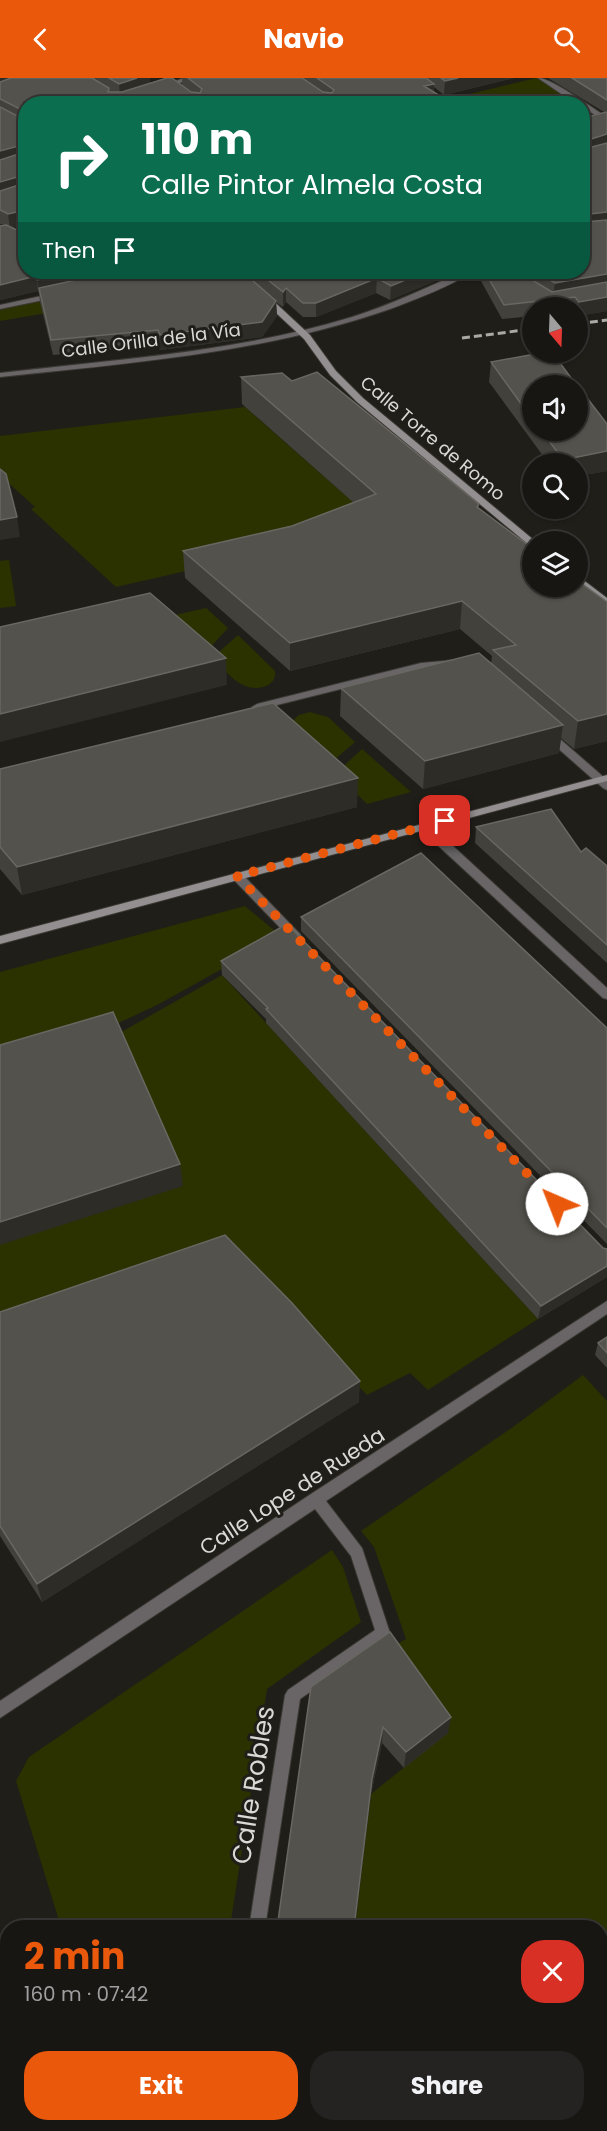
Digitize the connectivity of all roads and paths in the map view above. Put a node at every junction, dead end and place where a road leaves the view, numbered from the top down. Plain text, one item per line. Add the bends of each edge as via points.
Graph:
1 (191, 78) edge
2 (541, 78) edge
3 (171, 85) junction
4 (180, 91) edge
5 (150, 92) edge
6 (569, 96) edge
7 (590, 110) edge
8 (607, 120) edge
9 (452, 279) edge
10 (68, 292) edge
11 (261, 294) edge
12 (0, 307) edge
13 (304, 334) junction
14 (0, 375) edge
15 (522, 535) edge
16 (588, 587) edge
17 (607, 603) edge
18 (462, 665) edge
19 (248, 709) edge
20 (539, 726) edge
21 (605, 781) edge
22 (424, 826) junction
23 (237, 876) junction
24 (0, 939) edge
25 (307, 948) edge
26 (607, 995) edge
27 (607, 1307) edge
28 (316, 1499) junction
29 (0, 1710) edge
30 (258, 1920) edge

1 - 3 street
2 - 6 street
3 - 4 street
3 - 5 street
7 - 8 street
9 - 13 street, Calle Orilla de la Vía via 398,304
10 - 12 street
11 - 13 main road, Calle Torre de Romo
13 - 14 street, Calle Orilla de la Vía via 251,345
13 - 15 main road, Calle Torre de Romo via 340,381
16 - 17 main road
18 - 19 street via 421,666
20 - 21 street
21 - 22 main road
22 - 23 main road
22 - 26 street
23 - 24 main road
23 - 25 street
27 - 28 street, Calle Lope de Rueda
28 - 29 street, Calle Lope de Rueda
28 - 30 street, Calle Robles via 357,1553 383,1632 293,1695

